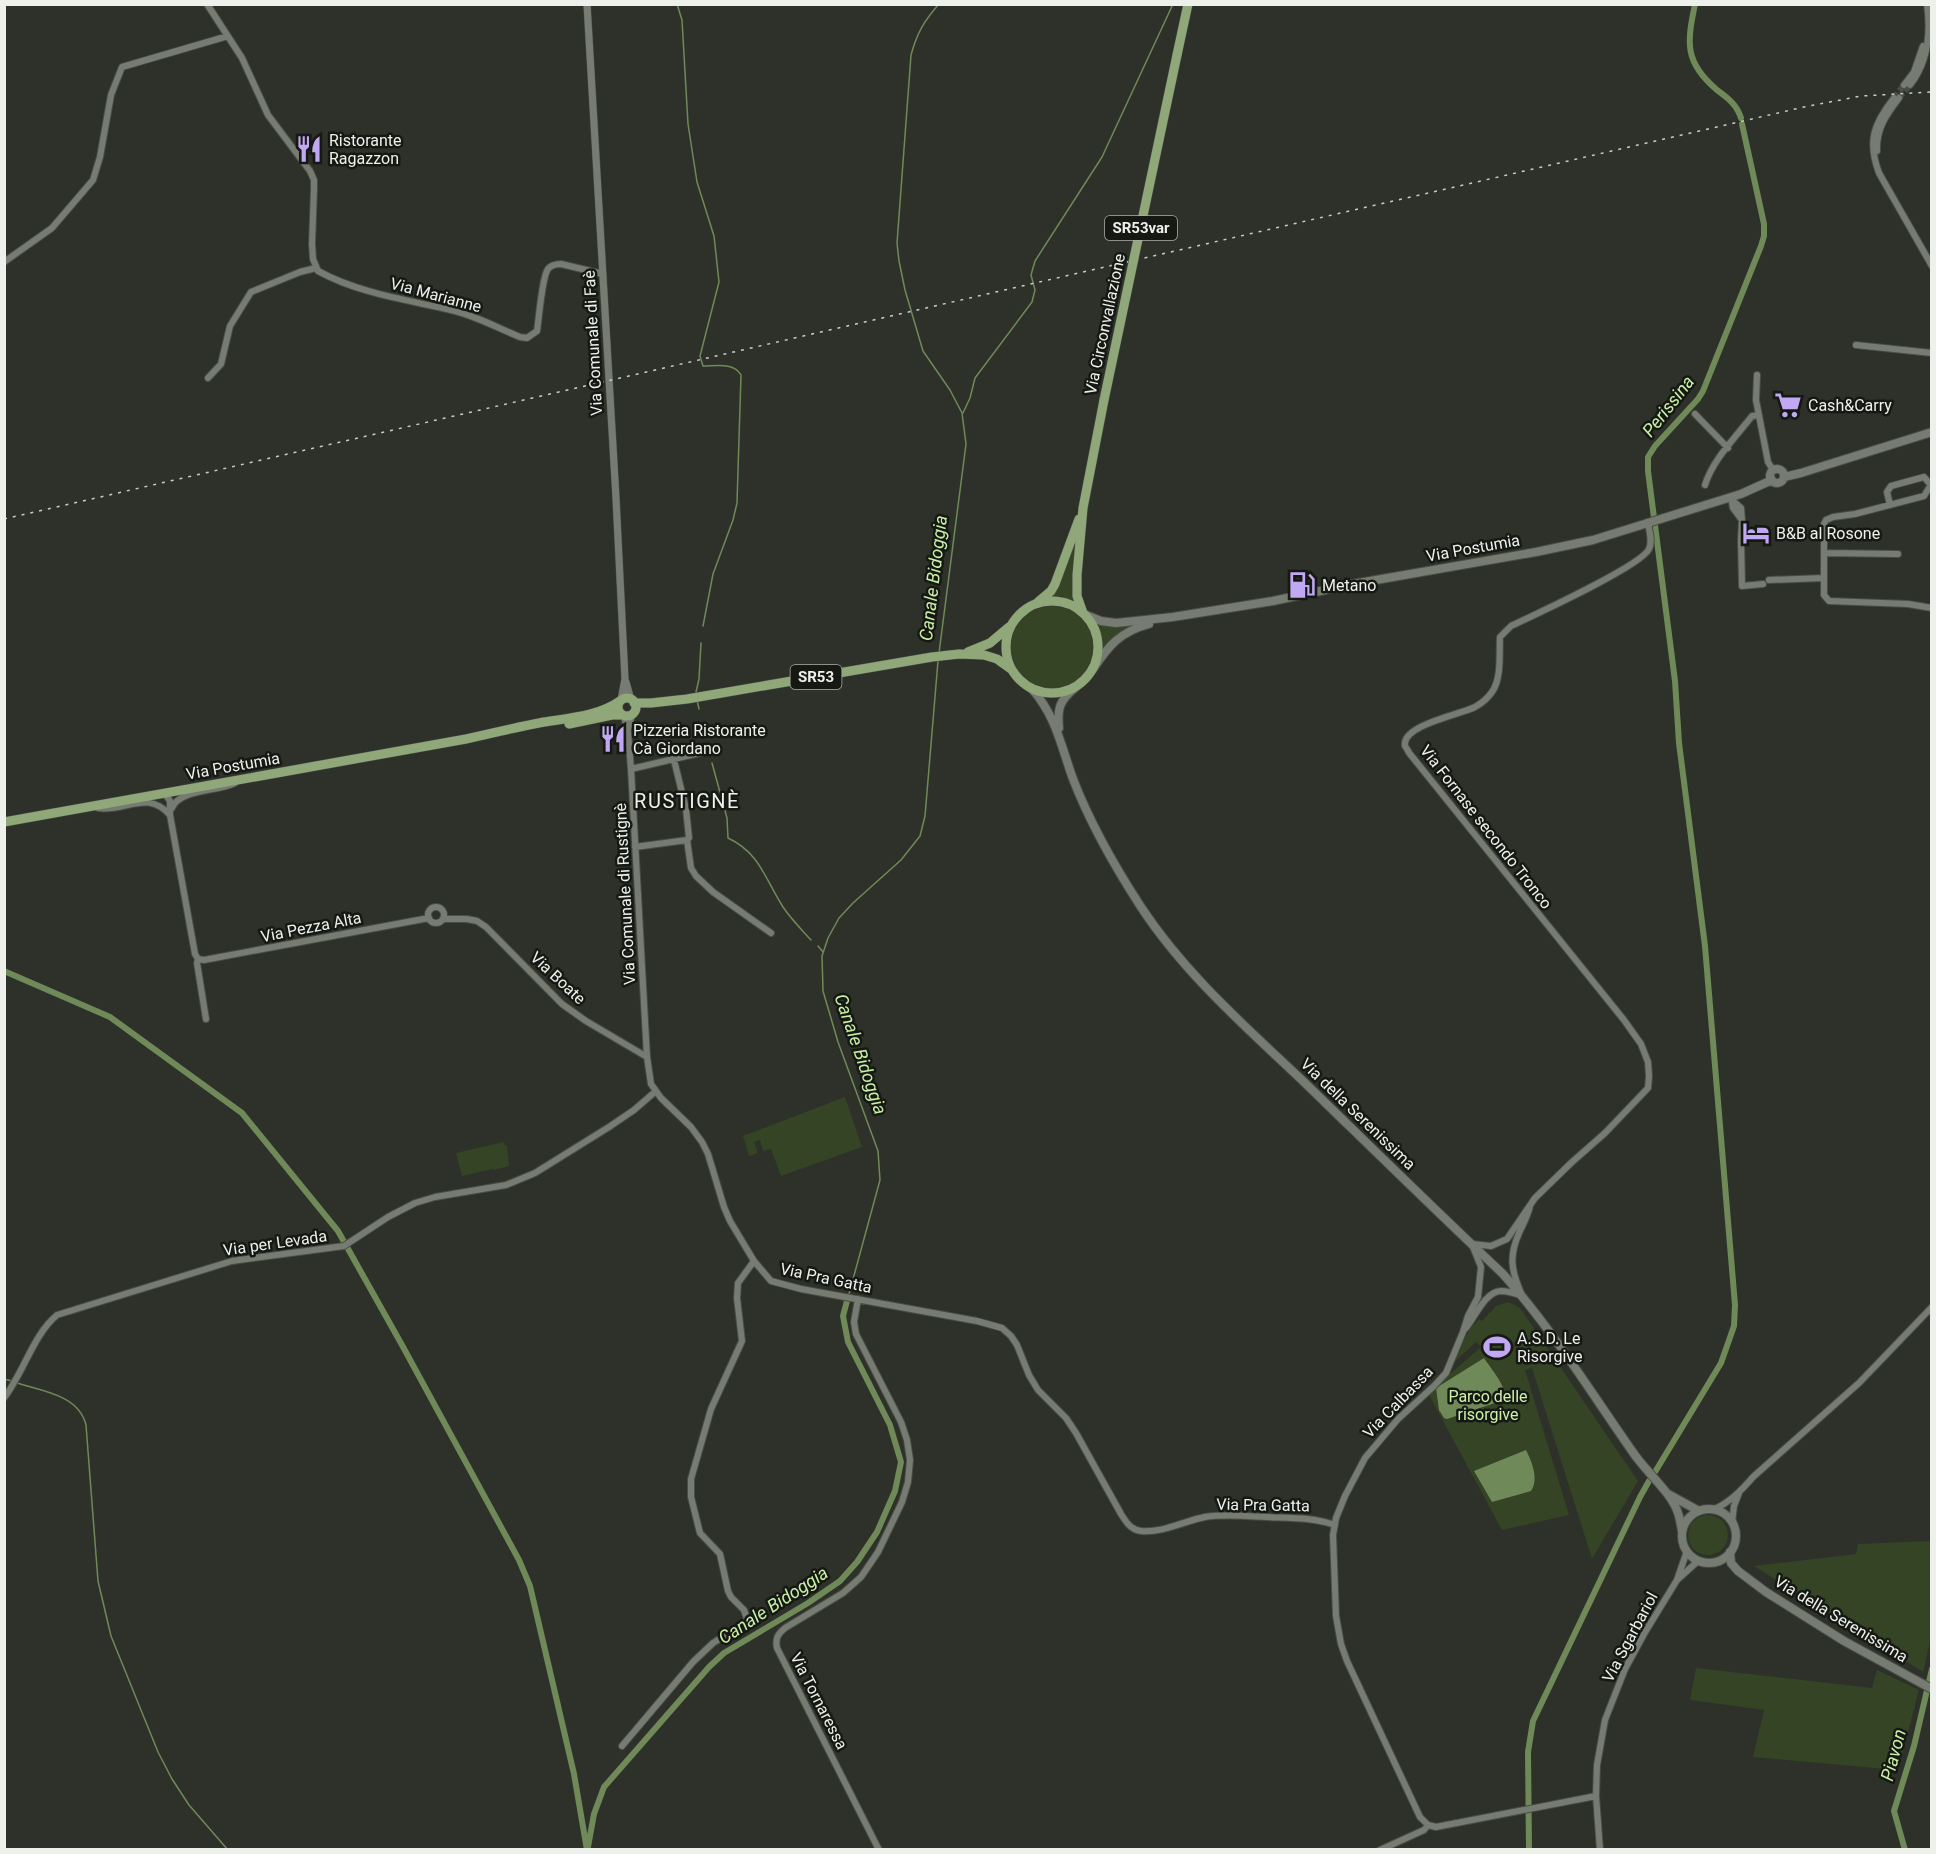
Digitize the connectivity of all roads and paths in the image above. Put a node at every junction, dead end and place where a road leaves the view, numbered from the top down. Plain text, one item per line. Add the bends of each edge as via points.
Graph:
1 (207, 4) edge
2 (587, 4) edge
3 (1188, 4) edge
4 (1927, 4) edge
5 (1929, 20) edge
6 (228, 36) junction
7 (1907, 85) tunnel mouth
8 (1897, 98) tunnel mouth
9 (4, 262) edge
10 (1932, 266) edge
11 (316, 268) junction
12 (603, 274) junction
13 (1856, 345) dead end
14 (1932, 353) edge
15 (1757, 375) dead end
16 (208, 378) dead end
17 (1695, 414) dead end
18 (1759, 415) junction
19 (1932, 431) edge
20 (1728, 448) junction
21 (1773, 470) junction
22 (1784, 477) junction
23 (1772, 480) junction
24 (1931, 483) edge
25 (1705, 484) dead end
26 (1731, 499) junction
27 (1890, 505) junction
28 (1083, 508) junction
29 (1648, 522) junction
30 (1824, 553) junction
31 (1898, 554) dead end
32 (1824, 578) junction
33 (1037, 603) junction
34 (1932, 608) edge
35 (1084, 614) junction
36 (1173, 617) junction
37 (1011, 625) junction
38 (959, 654) junction
39 (1011, 669) junction
40 (1093, 669) junction
41 (1076, 687) junction
42 (1032, 689) junction
43 (627, 707) junction
44 (466, 739) junction
45 (1060, 740) junction
46 (708, 751) dead end
47 (674, 760) junction
48 (631, 769) junction
49 (241, 780) junction
50 (165, 794) junction
51 (92, 807) junction
52 (170, 815) junction
53 (4, 822) edge
54 (687, 840) junction
55 (635, 846) junction
56 (429, 918) junction
57 (443, 918) junction
58 (771, 933) dead end
59 (198, 959) junction
60 (206, 1019) dead end
61 (647, 1057) junction
62 (656, 1091) junction
63 (1530, 1206) junction
64 (1471, 1244) junction
65 (753, 1261) junction
66 (1522, 1295) junction
67 (856, 1299) junction
68 (1932, 1307) edge
69 (1464, 1329) junction
70 (4, 1398) edge
71 (1664, 1491) junction
72 (1739, 1493) junction
73 (1713, 1510) junction
74 (1699, 1511) junction
75 (1732, 1523) junction
76 (1335, 1525) junction
77 (1682, 1531) junction
78 (1687, 1551) junction
79 (1730, 1552) junction
80 (1698, 1561) junction
81 (1712, 1563) junction
82 (1738, 1571) junction
83 (1677, 1580) junction
84 (1931, 1689) edge
85 (622, 1746) dead end
86 (1596, 1796) junction
87 (1428, 1825) junction
88 (879, 1850) edge
89 (1380, 1850) edge
90 (1600, 1850) edge

1 - 6 street
2 - 12 street, Via Comunale di Faè
3 - 28 main road, Via Circonvallazione / SR53var, bridge
4 - 5 street
5 - 7 street via 1925,57 1919,72
6 - 9 street via 122,68 111,95 93,180 52,228
6 - 11 street via 268,115 314,180 312,244
8 - 10 street via 1883,119 1878,158 1884,181
11 - 12 street, Via Marianne via 339,281 467,314 527,338 537,331 544,277 549,267 561,264
11 - 16 street via 251,292 230,326 220,363
12 - 43 street, Via Comunale di Faè
13 - 14 street
15 - 18 street
17 - 20 street
18 - 20 street via 1752,416
18 - 21 street
19 - 22 main road
20 - 25 street via 1708,473
21 - 22 main road via 1781,470
21 - 23 main road
22 - 23 main road via 1778,483
23 - 26 main road, Via Postumia
24 - 27 street via 1924,496
24 - 27 street via 1924,477 1891,486 1887,492
26 - 29 main road, Via Postumia
26 - 32 street via 1741,508 1742,586
27 - 30 street via 1830,518 1824,524
28 - 33 main road, Via Circonvallazione / SR53var via 1055,584
28 - 35 main road, Via Circonvallazione / SR53var via 1077,596
29 - 36 main road, Via Postumia via 1593,540 1536,552
29 - 63 street, Via Fornase secondo Tronco via 1648,552 1623,570 1511,626 1500,637 1495,687 1483,702 1452,717 1424,724 1408,736 1405,746 1624,1020 1648,1062 1648,1088
30 - 31 street
30 - 32 street
32 - 34 street via 1824,595 1829,601
33 - 35 main road via 1059,601
33 - 37 main road, SR53 via 1025,609
35 - 36 main road, Via Postumia via 1116,623
35 - 40 main road via 1098,642
36 - 40 main road, Via Postumia via 1139,626 1119,637
37 - 38 main road, Via Postumia / SR53 via 990,643
37 - 39 main road via 1006,640
38 - 39 main road, Via Postumia / SR53 via 992,657
38 - 43 main road, Via Postumia / SR53
39 - 42 main road, SR53
40 - 41 main road
41 - 42 main road via 1053,693
41 - 45 main road via 1063,698 1058,712
42 - 45 main road via 1047,708
43 - 44 main road, Via Postumia / SR53
43 - 44 main road, Via Postumia / SR53 via 612,715
43 - 48 street, Via Comunale di Rustignè
44 - 49 main road, Via Postumia / SR53
45 - 64 main road, Via della Serenissima via 1092,824 1140,906 1176,953 1224,1006
46 - 47 street
47 - 48 street
47 - 54 street via 686,809
48 - 55 street, Via Comunale di Rustignè
49 - 50 main road, Via Postumia / SR53
49 - 52 street via 225,788 184,796 174,803
50 - 51 main road, Via Postumia / SR53
50 - 52 street via 170,801
51 - 52 street via 108,809 153,802
51 - 53 main road, Via Postumia / SR53
52 - 59 street
54 - 55 street
54 - 58 street via 696,876
55 - 61 street, Via Comunale di Rustignè
56 - 57 street via 434,923
56 - 57 street via 429,911 436,907 441,909
56 - 59 street, Via Pezza Alta
57 - 61 street, Via Boate via 477,921 486,927 562,1004
59 - 60 street
61 - 62 street, Via Pra Gatta via 651,1084
62 - 65 street, Via Pra Gatta via 702,1142 724,1207
62 - 70 street, Via per Levada via 634,1110 535,1173 506,1185 415,1203 346,1244 232,1261 57,1315 42,1329
63 - 64 street, Via Fornase secondo Tronco via 1502,1242 1491,1246
63 - 66 street, Via Fornase secondo Tronco via 1513,1249 1512,1272
64 - 66 main road, Via della Serenissima
64 - 69 street, Via Calbassa via 1481,1267 1481,1279
65 - 67 street, Via Pra Gatta via 771,1281
65 - 85 street via 738,1283 742,1341 711,1409 691,1479 700,1533 720,1554 728,1591 747,1619 693,1662
66 - 69 street, Via Calbassa via 1495,1292
66 - 71 main road, Via della Serenissima via 1634,1455
67 - 76 street, Via Pra Gatta via 990,1323 1006,1332 1017,1345 1038,1390 1071,1425 1121,1514 1134,1529 1151,1530 1229,1515 1320,1520
67 - 88 street, Via Tornaressa via 856,1334 907,1440 908,1482 878,1552 861,1577 843,1593 785,1628 776,1642
68 - 72 street via 1859,1383
69 - 76 street, Via Calbassa via 1446,1372 1365,1458
71 - 74 main road, Via della Serenissima
71 - 77 main road, Via della Serenissima via 1678,1512
72 - 73 street
72 - 75 street
73 - 74 main road
73 - 75 main road
74 - 77 main road
75 - 79 main road via 1735,1538
76 - 87 street via 1336,1616 1341,1644 1420,1816
77 - 78 main road
78 - 80 main road
78 - 83 street, Via Sgarbariol
79 - 81 main road
79 - 82 main road via 1731,1563
80 - 81 main road
80 - 83 street, Via Sgarbariol
81 - 82 main road, Via della Serenissima
82 - 84 main road, Via della Serenissima via 1844,1641
83 - 86 street, Via Sgarbariol via 1625,1670 1605,1719
86 - 87 street via 1436,1827
86 - 90 street, Via Sgarbariol
87 - 89 street

